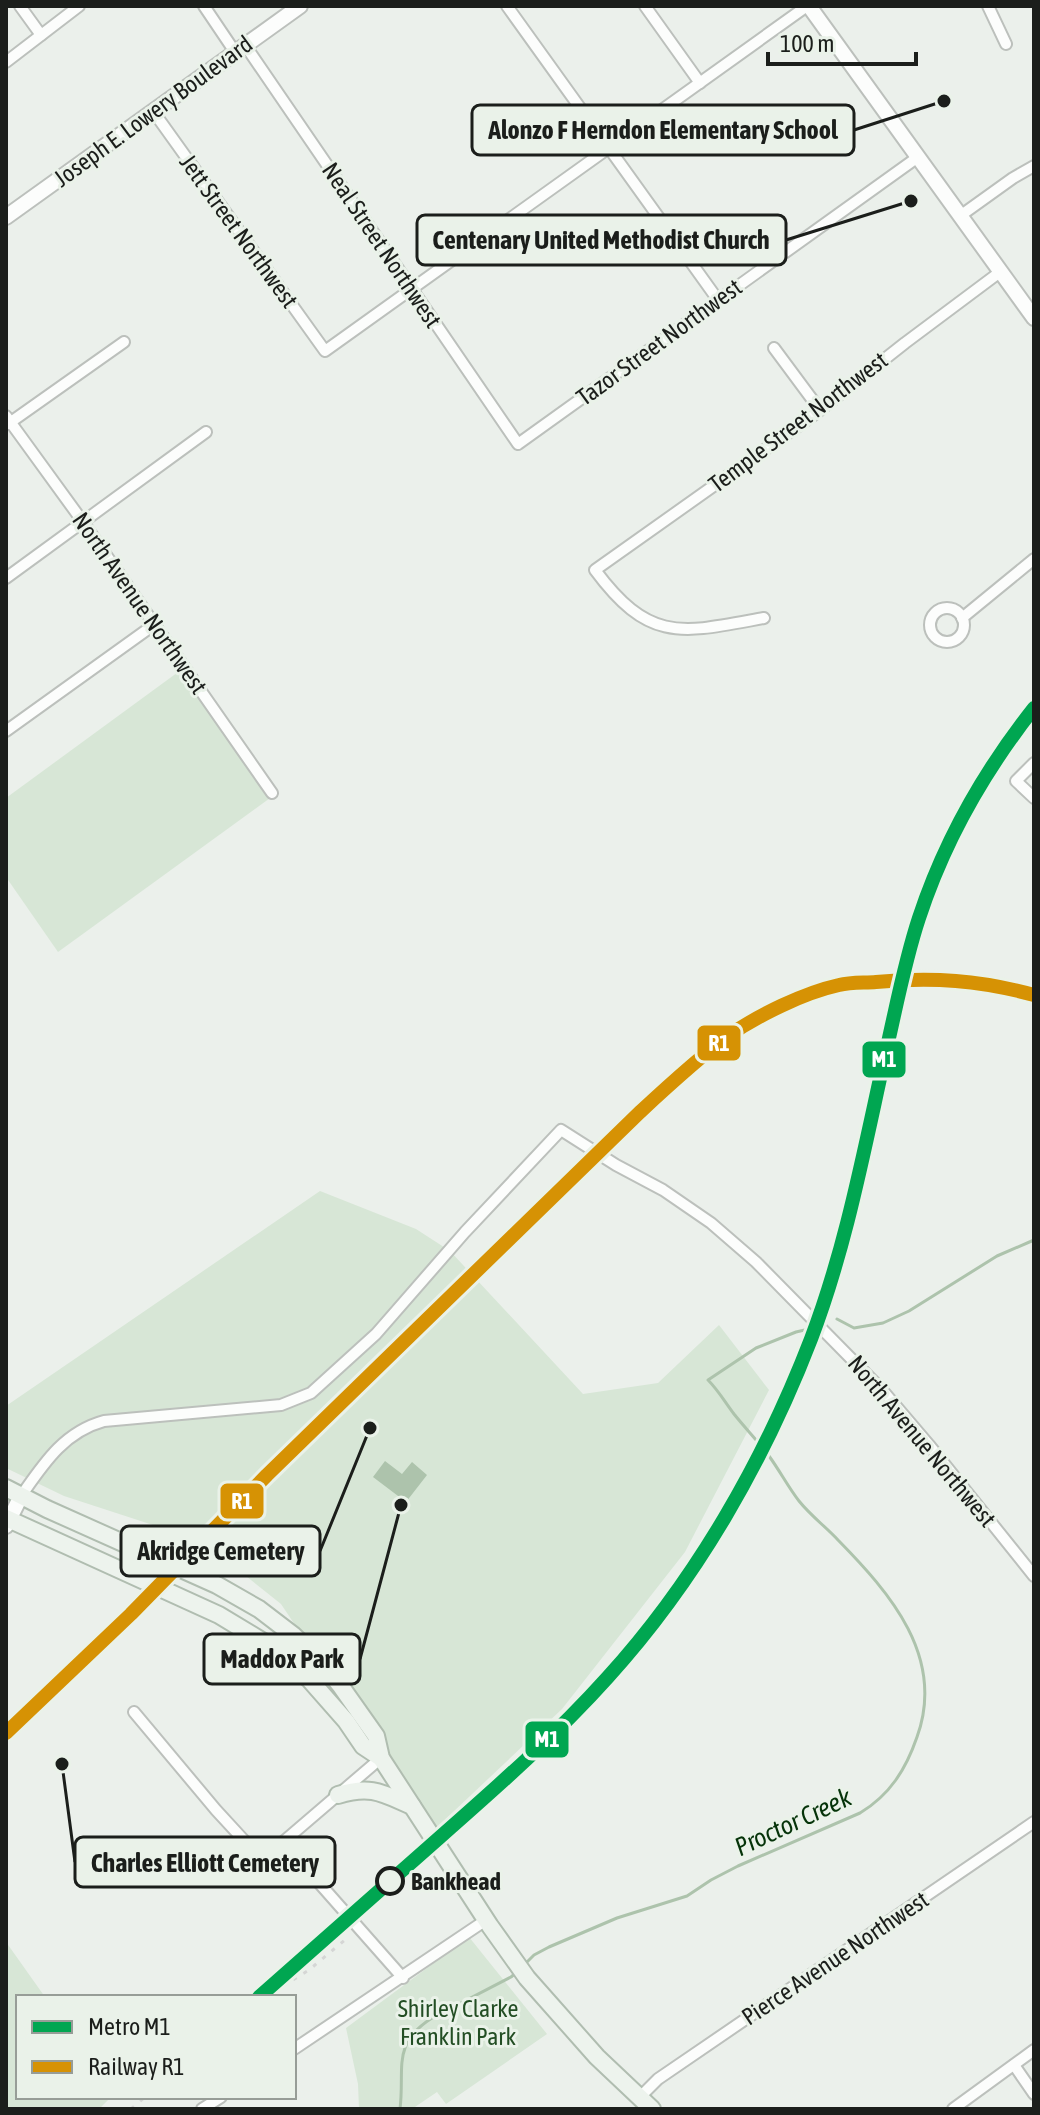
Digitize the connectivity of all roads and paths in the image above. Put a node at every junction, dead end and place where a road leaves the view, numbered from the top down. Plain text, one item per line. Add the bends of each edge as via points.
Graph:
1 (20, 6) edge
2 (79, 6) edge
3 (204, 6) edge
4 (300, 6) edge
5 (507, 6) edge
6 (645, 6) edge
7 (808, 6) edge
8 (988, 6) edge
9 (41, 35) junction
10 (1006, 44) dead end
11 (240, 49) junction
12 (6, 62) edge
13 (700, 83) junction
14 (153, 111) junction
15 (609, 148) junction
16 (918, 157) junction
17 (1034, 166) edge
18 (960, 216) junction
19 (6, 217) edge
20 (1000, 272) junction
21 (412, 289) junction
22 (718, 300) junction
23 (1034, 318) edge
24 (124, 342) dead end
25 (774, 348) dead end
26 (820, 410) junction
27 (7, 421) edge
28 (206, 432) dead end
29 (518, 444) joint
30 (83, 522) junction
31 (1034, 559) edge
32 (6, 578) edge
33 (764, 618) dead end
34 (962, 618) dead end
35 (155, 624) junction
36 (6, 731) edge
37 (1034, 763) edge
38 (272, 793) dead end
39 (1034, 798) edge
40 (13, 1492) edge
41 (7, 1521) edge
42 (1034, 1576) edge
43 (134, 1712) dead end
44 (381, 1758) junction
45 (338, 1795) junction
46 (412, 1807) junction
47 (1034, 1822) edge
48 (283, 1842) junction
49 (486, 1920) junction
50 (403, 1978) junction
51 (296, 2048) edge
52 (1034, 2050) edge
53 (1014, 2065) junction
54 (1034, 2094) edge
55 (646, 2104) edge
56 (953, 2109) edge

1 - 9 street
2 - 9 street
3 - 11 street, Neal Street Northwest
4 - 11 main road, Joseph E. Lowery Boulevard
5 - 15 street
6 - 13 street
7 - 13 street
7 - 16 main road
8 - 10 street
9 - 12 street
11 - 14 main road, Joseph E. Lowery Boulevard
11 - 21 street, Neal Street Northwest
13 - 15 street
14 - 19 main road, Joseph E. Lowery Boulevard
14 - 21 street, Jett Street Northwest via 325,351
15 - 21 street
15 - 22 street
16 - 18 main road
16 - 22 street, Tazor Street Northwest
17 - 18 street
18 - 20 main road
20 - 23 main road
20 - 26 street, Temple Street Northwest
21 - 29 street, Neal Street Northwest
22 - 29 street, Tazor Street Northwest
24 - 27 street
25 - 26 street
26 - 33 street, Temple Street Northwest via 595,570 625,606 661,625 698,630
27 - 30 street, North Avenue Northwest
28 - 30 street
30 - 32 street
30 - 35 street, North Avenue Northwest
31 - 34 street
35 - 36 street
35 - 38 street, North Avenue Northwest
37 - 39 street via 1016,781
40 - 41 main road
40 - 42 street, North Avenue Northwest via 62,1443 93,1424 281,1405 311,1393 376,1334 561,1130 663,1190 756,1262 883,1391
40 - 44 main road via 259,1609 332,1675 376,1736
41 - 44 main road via 219,1615 262,1641 309,1679 363,1746
43 - 48 street via 262,1860
44 - 45 street
44 - 46 main road
45 - 46 main road via 368,1790
45 - 48 street
46 - 49 main road
47 - 55 street, Pierce Avenue Northwest via 658,2079
48 - 50 street
49 - 50 street
49 - 55 main road via 527,1978
50 - 51 street
52 - 53 street
53 - 54 street
53 - 56 street

